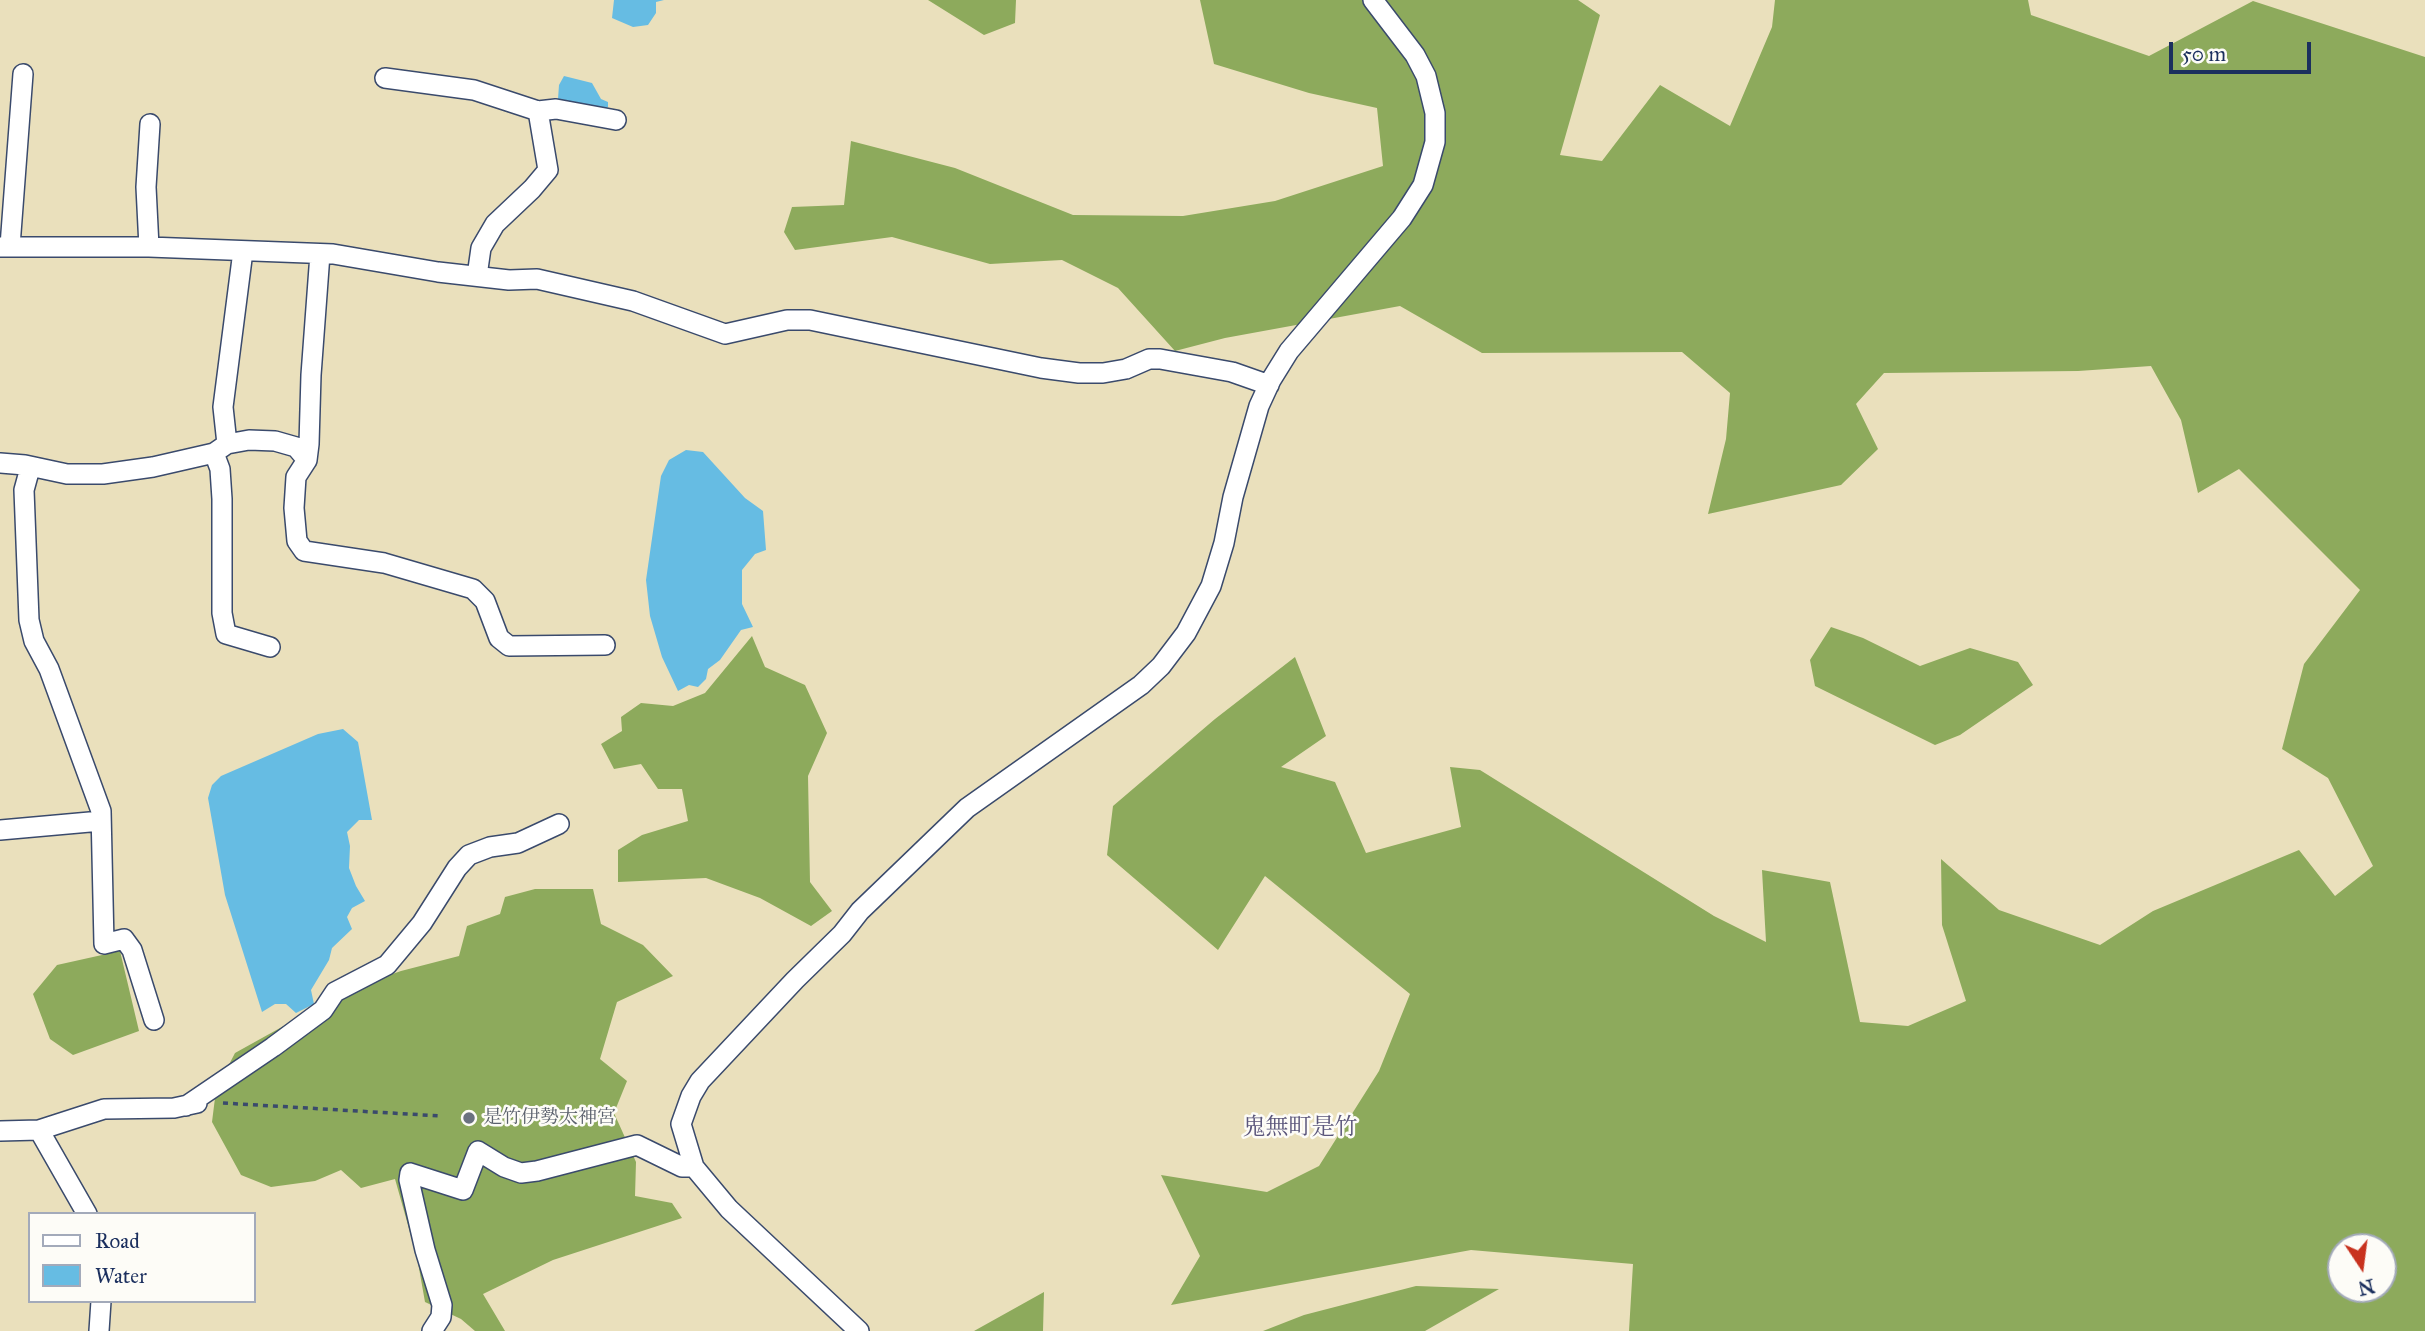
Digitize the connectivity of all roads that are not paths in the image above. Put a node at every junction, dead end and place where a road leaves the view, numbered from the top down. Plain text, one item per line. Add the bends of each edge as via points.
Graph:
1 (1373, 0) edge
2 (23, 74) dead end
3 (385, 78) dead end
4 (538, 111) junction
5 (616, 120) dead end
6 (150, 124) dead end
7 (5, 247) edge
8 (149, 247) junction
9 (243, 251) junction
10 (320, 254) junction
11 (477, 276) junction
12 (1269, 385) junction
13 (220, 448) junction
14 (306, 460) junction
15 (0, 463) edge
16 (30, 468) junction
17 (605, 645) dead end
18 (270, 647) dead end
19 (101, 821) junction
20 (559, 824) dead end
21 (0, 830) edge
22 (154, 1020) dead end
23 (39, 1130) junction
24 (0, 1131) edge
25 (694, 1167) junction
26 (86, 1212) edge
27 (101, 1303) edge
28 (99, 1331) edge
29 (432, 1331) edge
30 (859, 1331) edge

1 - 12 street via 1426,76 1435,113 1435,142 1423,185 1402,218 1289,351
2 - 7 street
3 - 4 street via 474,90
4 - 5 street via 556,109
4 - 11 street via 548,170 495,224 481,248
6 - 8 street
7 - 8 street
8 - 9 street
9 - 10 street
9 - 13 street
10 - 11 street
10 - 14 street
11 - 12 street via 537,279 633,301 725,334 787,320 810,320 1041,368 1103,373 1160,359 1232,372
12 - 25 street via 1259,406 1211,586 1186,634 1141,685 967,808 860,911 700,1080 681,1124
13 - 14 street via 249,440 275,441 296,447
13 - 16 street via 153,467 103,474
13 - 18 street via 226,634
14 - 17 street via 296,477 293,508 297,541 304,551 384,563 473,589 485,601 499,638 509,646
15 - 16 street
16 - 19 street via 24,491 29,620 97,794
19 - 21 street
19 - 22 street via 104,944 124,939 128,944
20 - 23 street via 518,843 469,855 387,965 335,992 323,1010 196,1104 104,1109
23 - 24 street
23 - 26 street
25 - 29 street via 682,1167 637,1144 521,1173 478,1151 463,1190 410,1173 425,1250 442,1305
25 - 30 street via 730,1209
27 - 28 street

